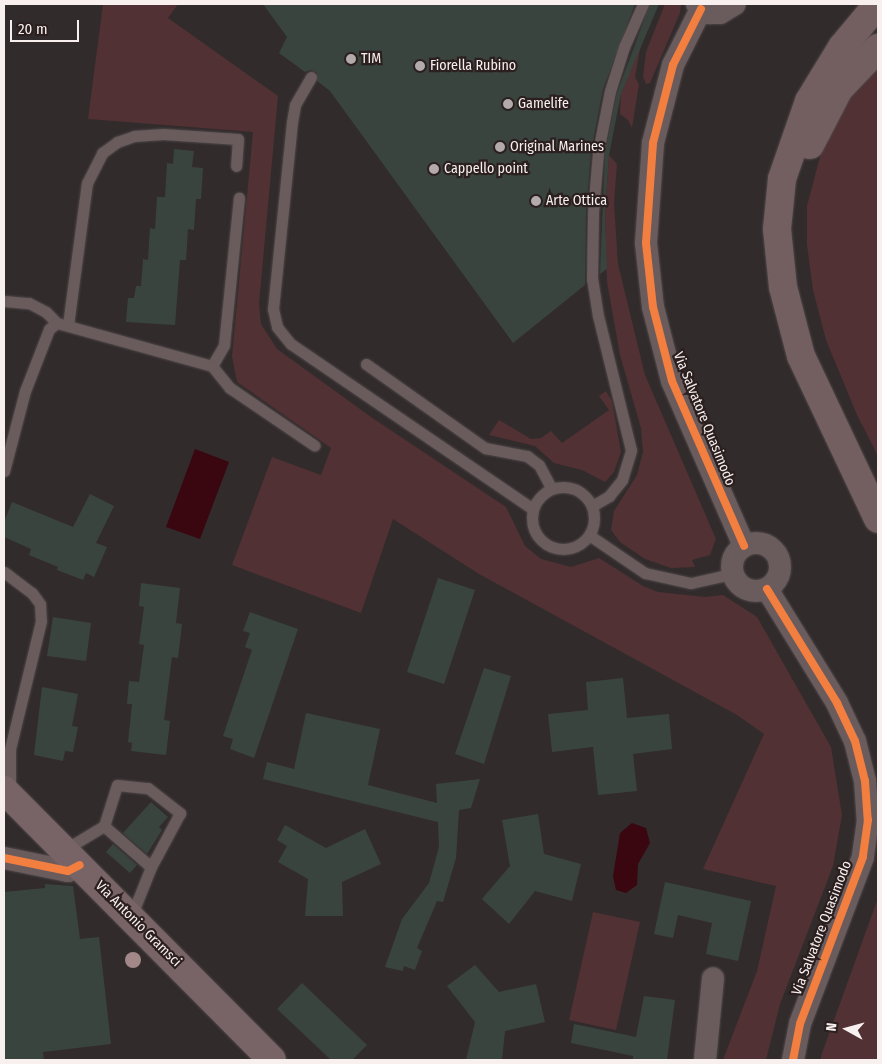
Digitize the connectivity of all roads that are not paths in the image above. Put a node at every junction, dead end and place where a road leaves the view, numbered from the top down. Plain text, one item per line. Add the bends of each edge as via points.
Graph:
1 (643, 4) edge
2 (735, 4) edge
3 (878, 4) edge
4 (699, 6) edge
5 (878, 48) edge
6 (311, 77) dead end
7 (236, 166) dead end
8 (239, 198) dead end
9 (4, 301) edge
10 (62, 324) junction
11 (366, 364) dead end
12 (212, 366) junction
13 (314, 445) dead end
14 (4, 471) edge
15 (878, 479) edge
16 (552, 488) junction
17 (592, 506) junction
18 (533, 509) junction
19 (878, 519) edge
20 (589, 535) junction
21 (744, 546) junction
22 (4, 572) edge
23 (732, 574) junction
24 (767, 589) junction
25 (7, 793) edge
26 (104, 826) junction
27 (72, 857) junction
28 (4, 858) edge
29 (151, 867) junction
30 (131, 917) junction
31 (713, 978) dead end
32 (272, 1060) edge
33 (704, 1060) edge
34 (793, 1060) edge

1 - 17 lane via 624,47 610,91 598,152 593,212 592,280 631,450 622,480 609,496
2 - 4 street via 720,13
3 - 19 highway via 842,47 806,110 782,180 777,229 783,287 801,356
4 - 21 street, Via Salvatore Quasimodo via 673,65 653,143 646,243 653,307 672,381
5 - 15 highway via 839,89 814,135 800,180 795,229 809,320 834,389
6 - 18 lane via 295,105 292,122 272,309 277,328 291,344
7 - 10 lane via 238,139 163,134 134,136 117,142 102,153 87,183
8 - 12 lane via 224,345
9 - 10 lane via 29,303
10 - 12 lane
10 - 14 lane via 49,329 25,391
11 - 16 lane via 485,448 528,456 539,465
12 - 13 lane via 230,388
16 - 17 lane via 580,492
16 - 18 lane
17 - 20 lane via 593,526
18 - 20 lane via 534,528 539,537 555,548 574,547
20 - 23 lane via 645,574 691,583
21 - 23 street via 733,558
21 - 24 street via 762,543 777,554 780,574
22 - 25 lane via 32,593 40,604 41,621 10,749
23 - 24 street via 746,590
24 - 34 street, Via Salvatore Quasimodo via 837,703 854,741 865,781 868,820 863,857 800,1024
25 - 27 main road, Via Antonio Gramsci
26 - 27 lane
26 - 29 lane
26 - 29 lane via 117,785 148,788 180,814
27 - 28 street via 68,871
27 - 30 main road, Via Antonio Gramsci
29 - 30 lane
30 - 32 main road, Via Antonio Gramsci
31 - 33 street

